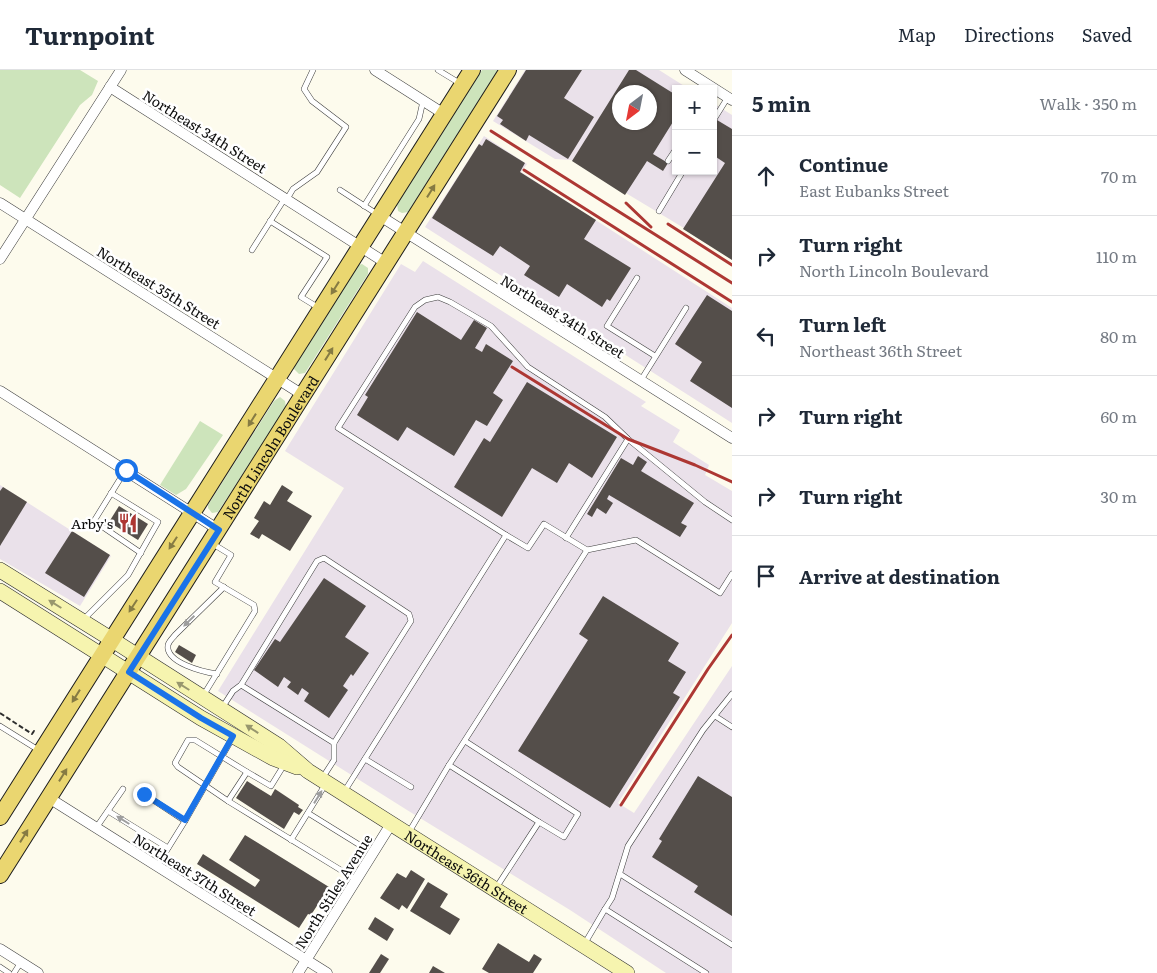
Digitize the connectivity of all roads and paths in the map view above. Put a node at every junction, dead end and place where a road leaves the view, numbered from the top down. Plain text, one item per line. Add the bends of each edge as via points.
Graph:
1 (121, 70) edge
2 (313, 70) edge
3 (375, 70) edge
4 (438, 70) edge
5 (472, 70) edge
6 (508, 70) edge
7 (685, 70) edge
8 (462, 85) junction
9 (708, 85) edge
10 (110, 87) junction
11 (717, 90) edge
12 (730, 98) edge
13 (423, 101) junction
14 (444, 114) junction
15 (717, 116) edge
16 (672, 156) edge
17 (668, 162) dead end
18 (681, 175) edge
19 (340, 190) dead end
20 (286, 199) junction
21 (0, 203) edge
22 (364, 206) junction
23 (659, 211) dead end
24 (380, 216) junction
25 (25, 219) junction
26 (270, 221) junction
27 (406, 232) junction
28 (361, 246) junction
29 (252, 250) dead end
30 (0, 259) edge
31 (386, 263) junction
32 (637, 278) dead end
33 (686, 308) dead end
34 (321, 309) junction
35 (655, 356) junction
36 (278, 378) junction
37 (641, 381) junction
38 (0, 391) edge
39 (303, 395) junction
40 (732, 438) edge
41 (628, 439) junction
42 (126, 470) junction
43 (111, 493) junction
44 (193, 513) junction
45 (732, 520) edge
46 (506, 535) junction
47 (215, 536) junction
48 (566, 538) junction
49 (586, 550) junction
50 (141, 553) junction
51 (0, 570) edge
52 (732, 574) edge
53 (224, 587) junction
54 (0, 591) edge
55 (82, 621) junction
56 (112, 639) junction
57 (102, 654) junction
58 (138, 657) junction
59 (129, 672) junction
60 (217, 674) junction
61 (241, 685) junction
62 (732, 694) edge
63 (202, 698) junction
64 (221, 710) junction
65 (0, 713) edge
66 (715, 716) junction
67 (0, 726) edge
68 (732, 727) edge
69 (36, 733) dead end
70 (233, 736) junction
71 (465, 740) junction
72 (334, 743) junction
73 (41, 752) junction
74 (222, 757) junction
75 (365, 759) junction
76 (286, 763) junction
77 (449, 765) junction
78 (308, 771) junction
79 (247, 772) junction
80 (324, 782) junction
81 (205, 786) junction
82 (410, 787) dead end
83 (123, 789) dead end
84 (144, 794) dead end
85 (343, 794) junction
86 (49, 798) junction
87 (228, 801) junction
88 (108, 811) junction
89 (308, 813) junction
90 (0, 817) edge
91 (185, 820) junction
92 (539, 822) junction
93 (391, 824) junction
94 (96, 828) junction
95 (407, 834) junction
96 (291, 840) junction
97 (358, 844) dead end
98 (168, 848) junction
99 (157, 866) junction
100 (620, 874) junction
101 (0, 875) edge
102 (357, 880) junction
103 (495, 890) junction
104 (605, 909) junction
105 (732, 945) edge
106 (584, 946) junction
107 (0, 949) edge
108 (306, 960) junction
109 (21, 962) junction
110 (0, 968) edge
111 (9, 973) edge
112 (14, 973) edge
113 (38, 973) edge
114 (298, 973) edge
115 (327, 973) edge
116 (627, 973) edge
117 (706, 973) edge

1 - 10 street
2 - 20 lane via 304,89 312,101 346,127 317,172 293,189
3 - 13 street
4 - 8 lane
5 - 8 main road
27 -> 6 main road, North Lincoln Boulevard
7 - 9 street
8 - 14 main road
10 - 20 street, Northeast 34th Street
10 - 25 street
11 - 12 street
12 - 15 lane
13 - 14 street
13 - 22 lane via 418,119
14 - 24 main road
16 - 17 lane
18 - 23 lane
19 - 22 lane
20 - 26 lane
20 - 28 street, Northeast 34th Street
21 - 25 street, Northeast 35th Street
22 - 24 lane
24 - 27 street, Northeast 34th Street
24 - 28 main road
25 - 30 street
25 - 36 street, Northeast 35th Street
26 - 29 lane
26 - 34 lane via 327,257 302,297
27 - 31 main road, North Lincoln Boulevard
27 - 37 street, Northeast 34th Street
28 - 31 street, Northeast 34th Street
28 -> 34 main road
39 -> 31 main road, North Lincoln Boulevard
32 - 35 lane via 607,326
33 - 35 lane
34 - 36 main road
35 - 37 lane
36 - 39 street, Northeast 35th Street
36 -> 44 main road
37 - 40 street, Northeast 34th Street
38 - 42 street
39 - 47 main road, North Lincoln Boulevard
41 - 45 lane
41 - 46 lane via 605,417 528,367 491,326 438,297 415,307 338,428
41 - 48 lane
42 - 43 lane
42 - 44 street
43 - 50 lane via 94,521
43 - 50 lane via 158,522
44 - 47 street
44 -> 56 main road
46 - 48 lane via 528,548 544,524
46 - 75 lane
47 - 53 lane via 231,555 215,582
47 - 58 main road, North Lincoln Boulevard
48 - 49 lane
49 - 52 lane via 636,540 720,593
49 - 71 lane
50 - 55 lane via 128,575
55 -> 51 main road, Northeast 36th Street
53 - 60 lane via 254,605 255,611
53 -> 60 lane via 175,635 168,647 173,657 186,665
54 - 57 main road, Northeast 36th Street
55 - 56 main road, Northeast 36th Street
56 - 57 main road
56 - 58 main road, Northeast 36th Street
57 - 59 main road, Northeast 36th Street
57 -> 73 main road
58 - 59 main road, North Lincoln Boulevard
63 -> 58 main road, Northeast 36th Street
59 - 70 main road, Northeast 36th Street
86 -> 59 main road, North Lincoln Boulevard
60 - 63 lane
61 - 64 lane via 232,691
61 - 72 lane
61 - 72 lane via 317,561 324,558 409,614 411,621
62 - 66 lane
63 - 64 main road, Northeast 36th Street
78 -> 64 main road, Northeast 36th Street via 279,746
65 - 69 path via 32,734
66 - 68 lane
66 - 100 lane via 628,846
67 - 73 lane
70 - 74 lane
70 - 76 main road, Northeast 36th Street
71 - 77 lane
71 - 92 lane via 578,814 564,838
72 - 80 lane via 334,760
73 - 90 main road
74 - 79 lane
74 - 81 lane
74 - 81 lane via 195,740 188,740 175,762
75 - 82 lane
75 - 85 lane
76 - 78 main road, Northeast 36th Street
76 - 79 lane via 271,786
77 - 92 lane
77 - 95 lane
78 - 80 main road, Northeast 36th Street
79 - 87 lane
80 - 85 main road, Northeast 36th Street
89 -> 80 lane
81 - 87 lane
81 - 91 lane
83 - 88 lane
84 - 91 lane
85 - 93 main road, Northeast 36th Street
86 - 94 street, Northeast 37th Street
101 -> 86 main road, North Lincoln Boulevard
87 - 96 lane
88 - 94 lane
98 -> 88 lane
89 - 96 lane
89 - 97 lane
91 - 98 lane
92 - 103 lane
93 - 95 main road, Northeast 36th Street
93 - 102 street, North Stiles Avenue
94 - 99 street, Northeast 37th Street
95 - 103 main road, Northeast 36th Street
96 - 102 lane
98 - 99 lane
99 - 108 street, Northeast 37th Street
100 - 104 lane
100 - 105 lane
102 - 108 street, North Stiles Avenue
103 - 106 main road, Northeast 36th Street
104 - 106 lane
104 - 117 lane
106 - 116 main road, Northeast 36th Street
107 - 109 street
108 - 114 street, North Stiles Avenue
108 - 115 street, Northeast 37th Street
109 - 112 lane
109 - 113 street
110 - 111 lane

